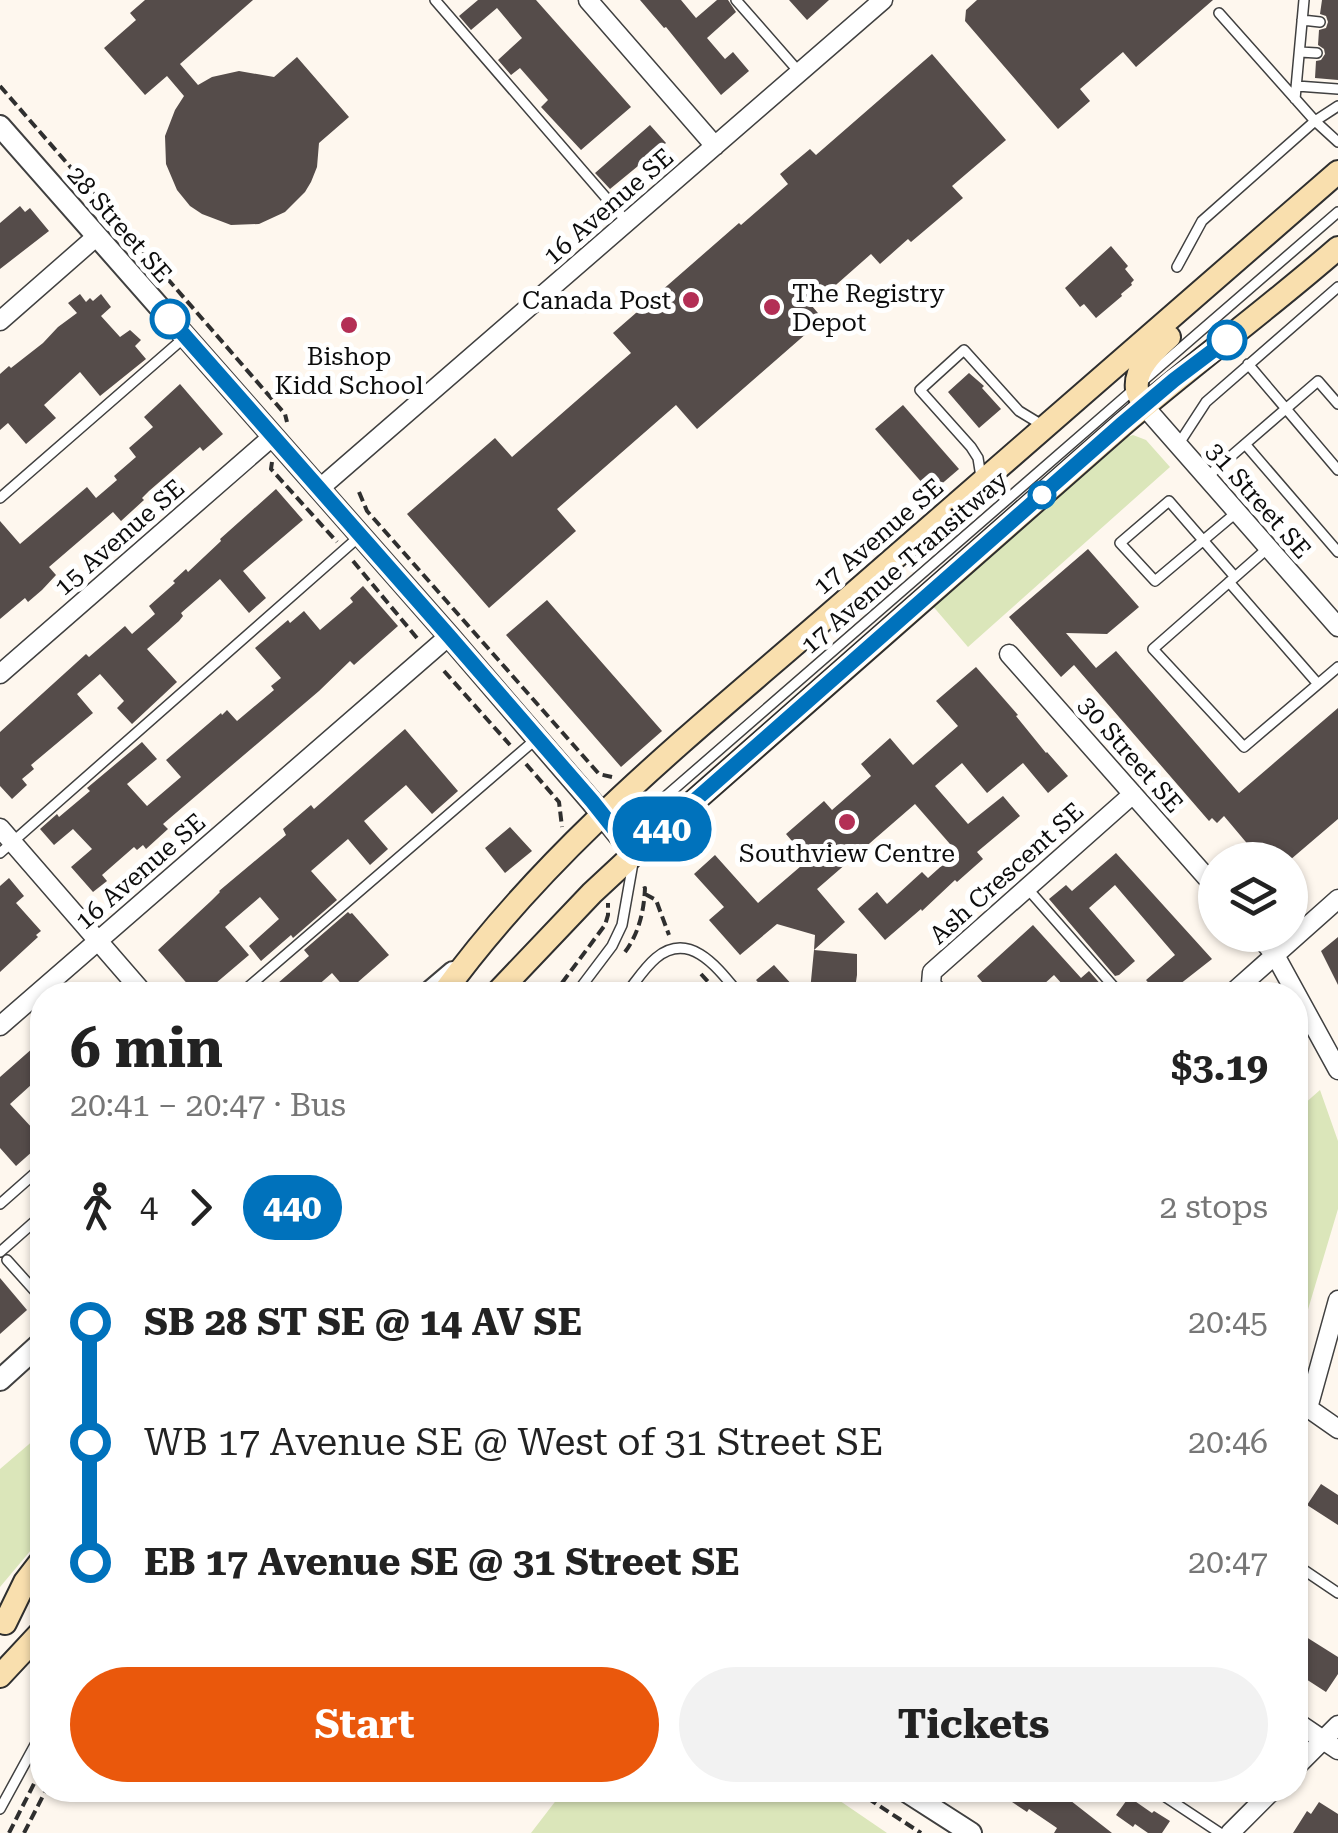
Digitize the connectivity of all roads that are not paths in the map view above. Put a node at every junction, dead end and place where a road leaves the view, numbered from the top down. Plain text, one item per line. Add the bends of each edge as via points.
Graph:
1 (435, 0) edge
2 (588, 0) edge
3 (736, 0) edge
4 (884, 0) edge
5 (1304, 0) edge
6 (1219, 13) dead end
7 (1302, 20) junction
8 (1320, 22) dead end
9 (1300, 52) junction
10 (1317, 53) dead end
11 (800, 73) junction
12 (1297, 86) junction
13 (1338, 89) edge
14 (1295, 99) junction
15 (1338, 106) edge
16 (1316, 122) junction
17 (0, 126) edge
18 (1338, 142) edge
19 (715, 146) junction
20 (1338, 172) edge
21 (1338, 212) edge
22 (627, 222) junction
23 (97, 236) junction
24 (1338, 248) edge
25 (1237, 260) junction
26 (1177, 267) dead end
27 (1338, 286) edge
28 (0, 321) edge
29 (185, 337) junction
30 (1248, 364) junction
31 (1140, 397) junction
32 (1338, 404) edge
33 (1286, 409) junction
34 (1045, 426) junction
35 (280, 433) junction
36 (1245, 444) junction
37 (1178, 445) junction
38 (1338, 470) edge
39 (1206, 478) junction
40 (982, 482) junction
41 (319, 488) junction
42 (0, 498) edge
43 (1237, 512) junction
44 (361, 535) junction
45 (1203, 542) junction
46 (1268, 548) junction
47 (1338, 552) edge
48 (1232, 579) junction
49 (1338, 627) edge
50 (449, 636) junction
51 (1009, 654) dead end
52 (1338, 667) edge
53 (0, 674) edge
54 (1318, 684) junction
55 (537, 738) junction
56 (1133, 794) junction
57 (603, 815) junction
58 (4, 841) edge
59 (634, 854) junction
60 (1198, 867) edge
61 (1027, 888) junction
62 (1338, 899) edge
63 (97, 942) junction
64 (1272, 952) edge
65 (1275, 955) junction
66 (470, 957) junction
67 (51, 982) edge
68 (133, 982) edge
69 (253, 982) edge
70 (441, 982) edge
71 (452, 982) edge
72 (508, 982) edge
73 (585, 982) edge
74 (636, 982) edge
75 (729, 982) edge
76 (931, 982) edge
77 (1110, 982) edge
78 (1245, 982) edge
79 (1290, 982) edge
80 (30, 1000) edge
81 (1308, 1015) edge
82 (0, 1026) edge
83 (1338, 1070) edge
84 (30, 1178) edge
85 (0, 1204) edge
86 (30, 1228) edge
87 (3, 1256) edge
88 (30, 1286) edge
89 (1338, 1300) edge
90 (30, 1353) edge
91 (0, 1380) edge
92 (1308, 1408) joint
93 (1338, 1429) edge
94 (1308, 1573) edge
95 (30, 1576) edge
96 (30, 1592) edge
97 (1338, 1593) edge
98 (2, 1626) edge
99 (30, 1644) edge
100 (0, 1676) edge
101 (1338, 1726) edge
102 (1308, 1730) edge
103 (1330, 1745) edge
104 (30, 1754) edge
105 (1308, 1759) edge
106 (922, 1802) edge
107 (1172, 1802) edge
108 (1260, 1802) edge
109 (0, 1809) edge
110 (970, 1833) edge
111 (1220, 1833) edge
112 (1230, 1833) edge

1 - 22 lane
2 - 19 street
3 - 11 lane
4 - 11 street, 16 Avenue SE
5 - 7 lane
6 - 14 lane
7 - 8 lane
7 - 9 lane
9 - 10 lane
9 - 12 lane
11 - 19 street, 16 Avenue SE
12 - 13 lane
12 - 14 lane
14 - 16 lane
15 - 16 lane
16 - 18 lane
16 - 26 lane via 1202,221
17 - 23 street, 28 Street SE
19 - 22 street, 16 Avenue SE
20 - 25 main road, 17 Avenue SE
21 - 31 lane
22 - 41 street, 16 Avenue SE
23 - 28 street
23 - 29 street, 28 Street SE
24 - 31 main road via 1263,312
25 - 31 main road via 1224,288 1147,358
25 - 34 main road, 17 Avenue SE
27 - 30 lane
29 - 35 street, 28 Street SE
29 - 42 lane
30 - 33 lane
30 - 37 lane via 1206,402
31 - 37 street, 31 Street SE
31 - 59 main road
32 - 33 lane via 1318,381
33 - 36 lane
33 - 38 lane
34 - 40 main road, 17 Avenue SE
34 - 40 lane via 1018,411 964,350 920,390 971,446
35 - 41 street, 28 Street SE
35 - 53 street, 15 Avenue SE
36 - 39 lane
36 - 47 lane
37 - 39 street, 31 Street SE
39 - 43 street, 31 Street SE
40 - 57 main road, 17 Avenue SE
41 - 44 street, 28 Street SE
43 - 45 lane
43 - 46 street, 31 Street SE
44 - 50 street, 28 Street SE
44 - 58 lane
45 - 45 lane via 1155,581 1120,543 1168,501
45 - 48 lane
46 - 48 lane
46 - 49 street, 31 Street SE
48 - 54 lane
48 - 54 lane via 1153,649 1244,747
50 - 55 street, 28 Street SE
50 - 63 street, 16 Avenue SE
51 - 56 street, 30 Street SE
52 - 54 lane
55 - 57 street, 28 Street SE
55 - 69 lane
56 - 60 street, 30 Street SE
56 - 61 street, Ash Crescent SE
57 - 59 street, 28 Street SE
57 - 66 main road, 17 Avenue SE
58 - 63 street
59 - 72 main road
59 - 73 lane via 622,925
61 - 76 street, Ash Crescent SE via 932,972
61 - 77 lane
62 - 65 street
63 - 67 street, 16 Avenue SE
63 - 68 street
64 - 65 street
65 - 78 street
65 - 79 street
66 - 70 street, 17 Avenue SE
66 - 71 main road, 17 Avenue SE
74 - 75 lane via 658,956 689,948
80 - 82 street, 16 Avenue SE
81 - 83 street
84 - 85 lane
86 - 87 lane
87 - 88 lane
89 - 92 street
90 - 91 street
92 - 93 street
94 - 97 lane
95 - 98 main road
96 - 98 main road
99 - 100 main road
101 - 103 street
102 - 103 street
103 - 105 street
104 - 109 lane
106 - 110 street
107 - 111 lane
108 - 112 street

